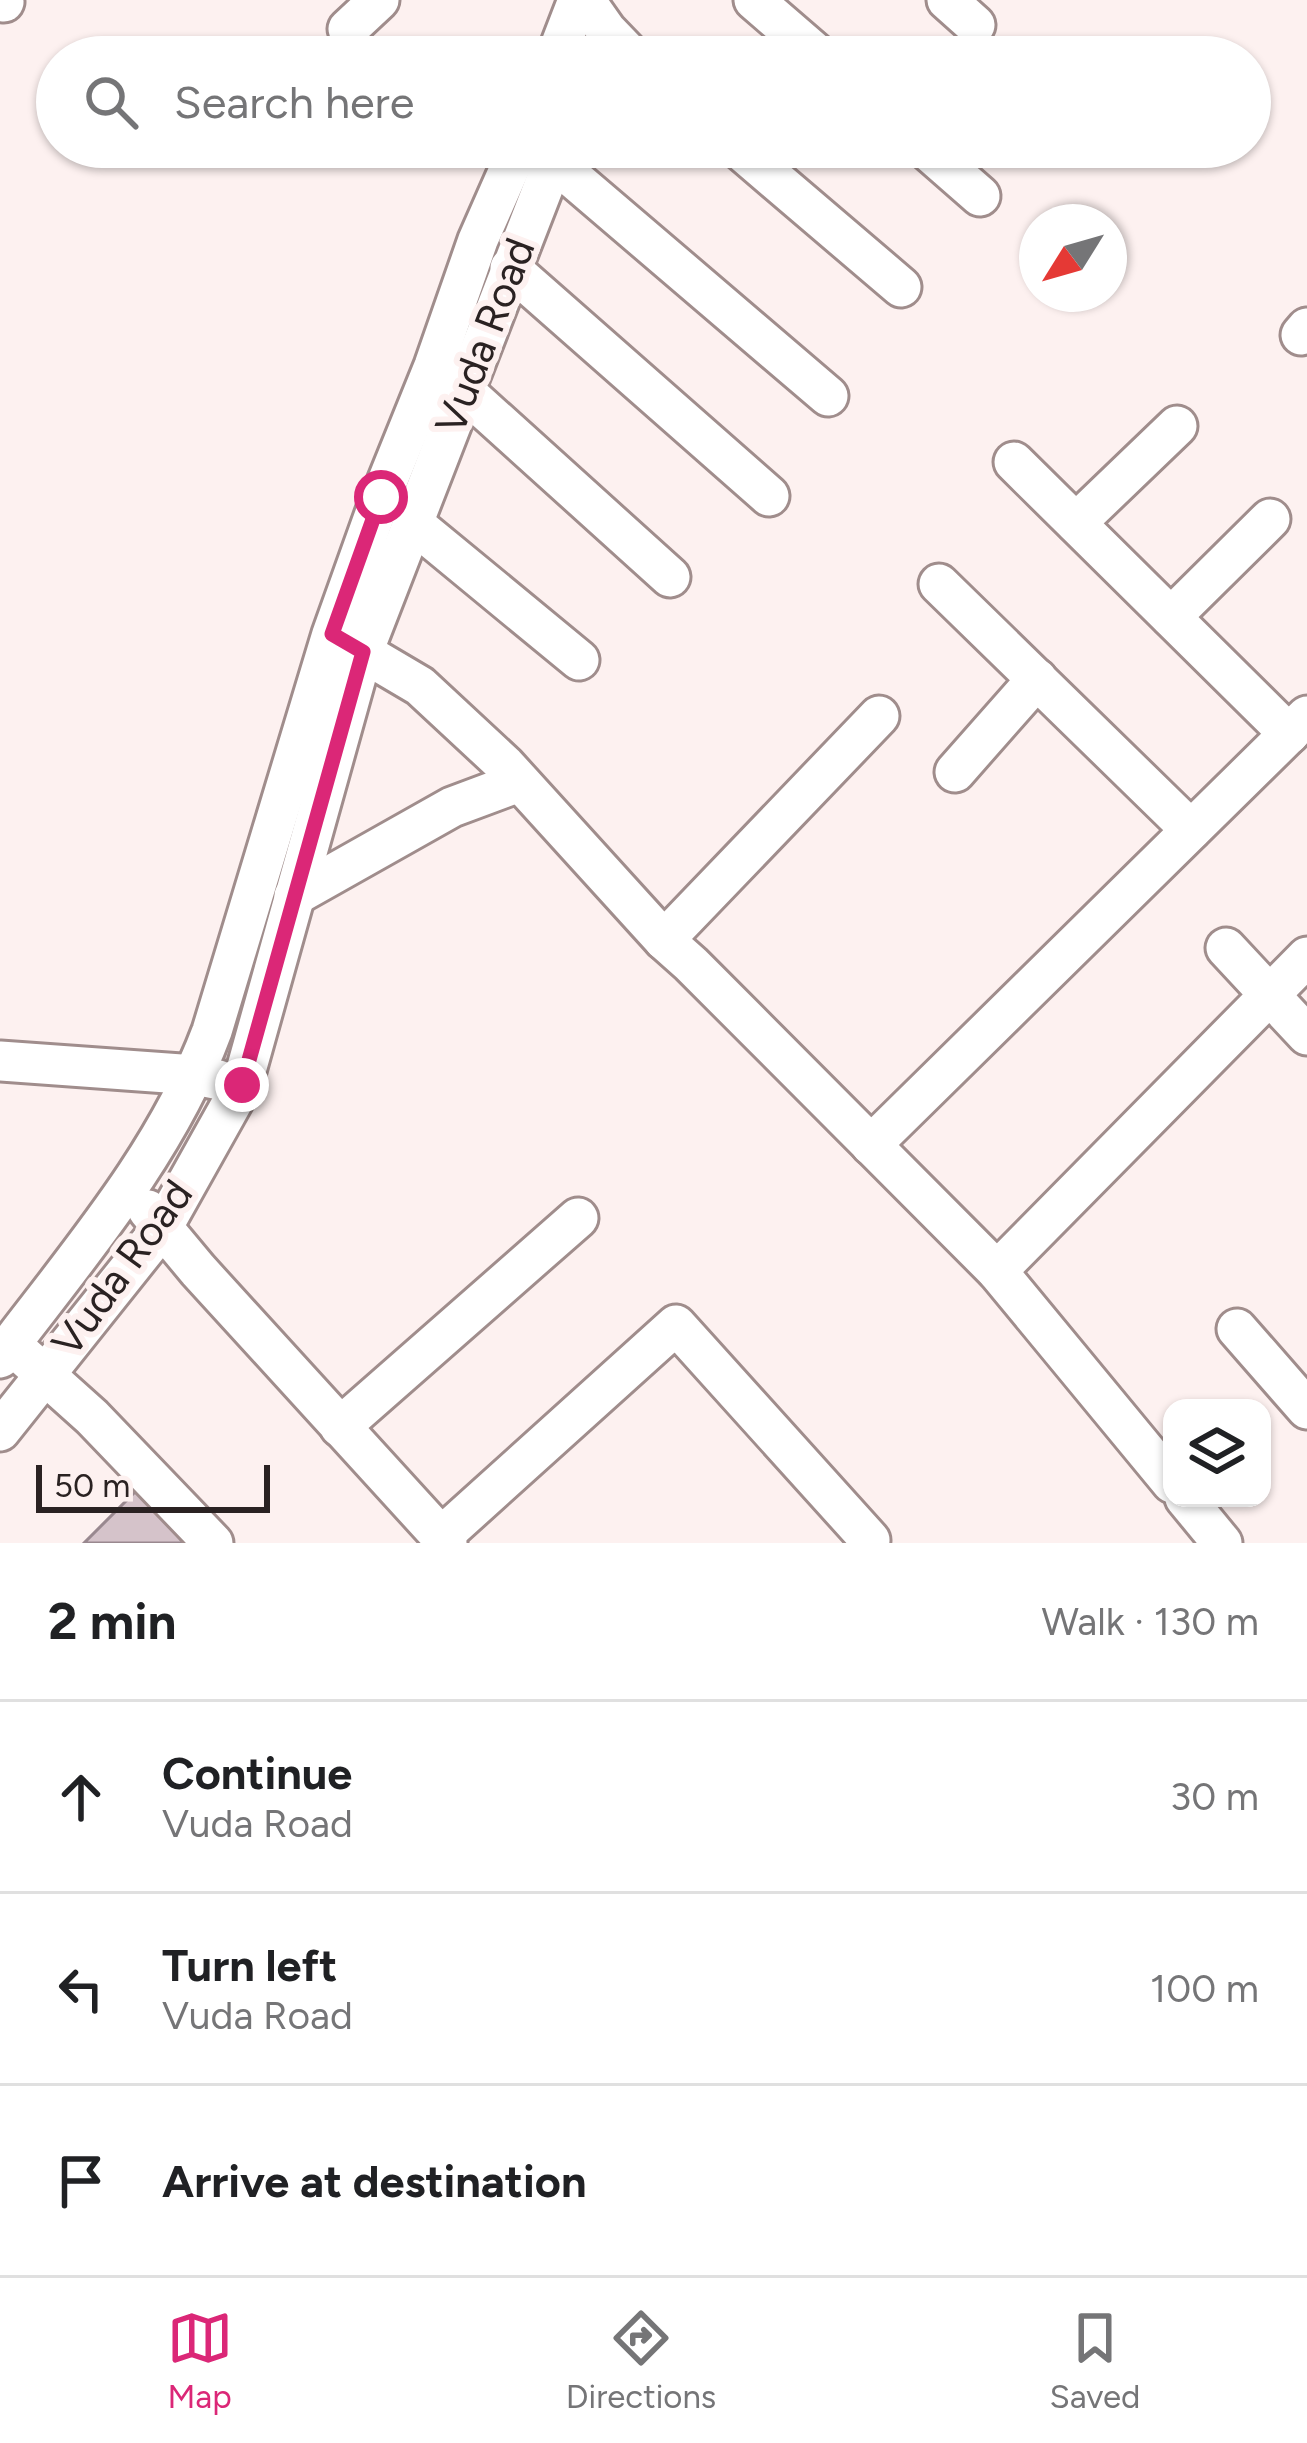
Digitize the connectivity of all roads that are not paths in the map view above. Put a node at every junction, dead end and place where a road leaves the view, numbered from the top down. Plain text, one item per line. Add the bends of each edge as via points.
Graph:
1 (379, 0) edge
2 (754, 0) edge
3 (348, 28) dead end
4 (796, 36) edge
5 (532, 168) edge
6 (539, 168) edge
7 (563, 168) edge
8 (761, 168) edge
9 (948, 168) edge
10 (980, 196) dead end
11 (510, 268) junction
12 (901, 287) dead end
13 (463, 390) junction
14 (828, 396) dead end
15 (1177, 426) dead end
16 (1014, 462) dead end
17 (769, 496) dead end
18 (1270, 519) dead end
19 (1076, 523) junction
20 (414, 524) junction
21 (670, 577) dead end
22 (939, 584) dead end
23 (1171, 617) junction
24 (348, 643) junction
25 (579, 660) dead end
26 (1037, 679) junction
27 (879, 716) dead end
28 (1298, 725) edge
29 (955, 772) dead end
30 (530, 794) junction
31 (1191, 830) junction
32 (295, 896) junction
33 (664, 940) junction
34 (1226, 948) dead end
35 (1307, 958) edge
36 (1269, 996) junction
37 (1307, 1035) edge
38 (0, 1060) edge
39 (195, 1075) junction
40 (242, 1085) junction
41 (871, 1145) junction
42 (130, 1186) junction
43 (578, 1218) dead end
44 (180, 1249) junction
45 (997, 1271) junction
46 (1237, 1330) dead end
47 (5, 1351) edge
48 (52, 1380) junction
49 (1307, 1409) edge
50 (340, 1427) junction
51 (0, 1431) edge
52 (1163, 1472) edge
53 (1192, 1507) edge
54 (444, 1540) edge
55 (1219, 1542) edge
56 (213, 1543) edge
57 (866, 1543) edge

1 - 3 street
2 - 4 street
5 - 24 street, Vuda Road via 478,240 381,497
6 - 11 street, Vuda Road
7 - 14 street
8 - 12 street
9 - 10 street
11 - 13 street, Vuda Road
11 - 17 street
13 - 20 street, Vuda Road
13 - 21 street
15 - 19 street
16 - 19 street
18 - 23 street
19 - 23 street
20 - 24 street, Vuda Road
20 - 25 street
22 - 26 street
23 - 28 street
24 - 30 street via 420,686
24 - 32 street, Vuda Road
24 - 39 street, Vuda Road
26 - 29 street
26 - 31 street
27 - 33 street
28 - 31 street
30 - 32 street via 452,807
30 - 33 street
31 - 41 street
32 - 40 street, Vuda Road
33 - 41 street
34 - 36 street
35 - 36 street
36 - 37 street
36 - 45 street
38 - 39 street
39 - 40 street
39 - 42 street, Vuda Road
40 - 44 street, Vuda Road
41 - 45 street
42 - 44 street
42 - 47 street, Vuda Road
43 - 50 street
44 - 48 street, Vuda Road
44 - 50 street
45 - 52 street
46 - 49 street
47 - 48 street
48 - 51 street, Vuda Road
48 - 56 street
50 - 54 street
53 - 55 street
54 - 57 street via 676,1325

